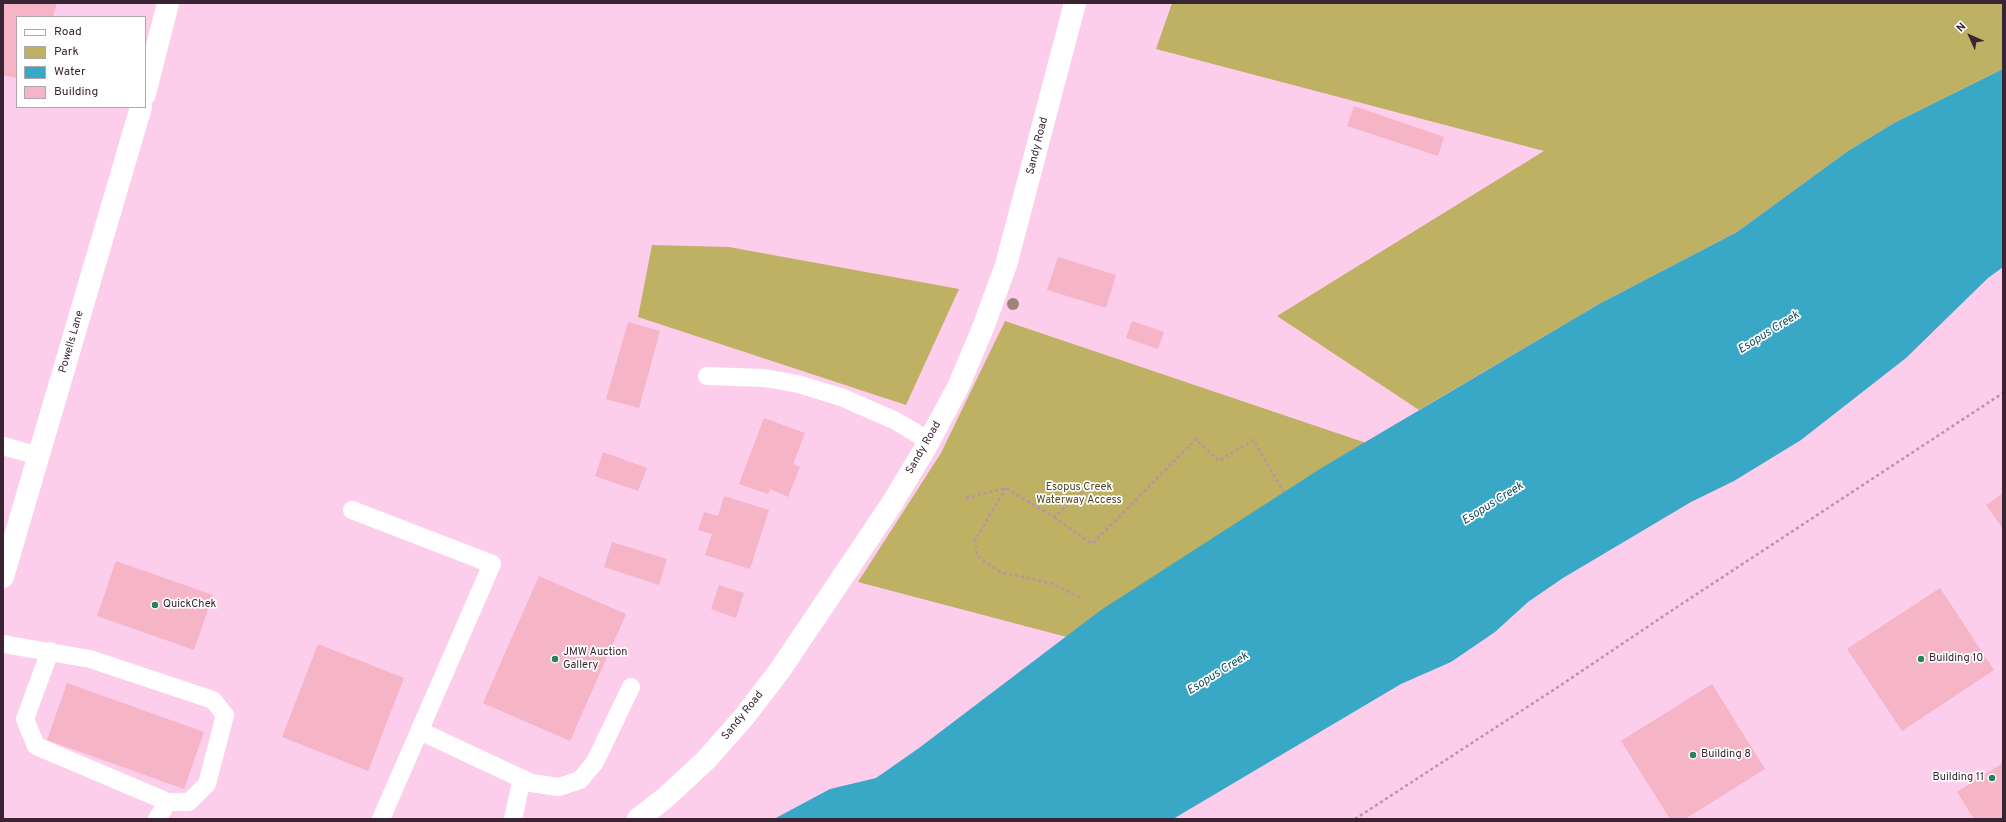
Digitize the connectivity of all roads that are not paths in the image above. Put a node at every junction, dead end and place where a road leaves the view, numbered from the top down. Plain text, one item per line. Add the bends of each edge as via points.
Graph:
1 (168, 3) edge
2 (1075, 3) edge
3 (146, 90) edge
4 (141, 108) edge
5 (707, 376) dead end
6 (929, 441) junction
7 (3, 446) edge
8 (39, 456) junction
9 (352, 510) dead end
10 (7, 552) edge
11 (3, 577) edge
12 (3, 644) edge
13 (50, 651) junction
14 (631, 687) dead end
15 (420, 731) junction
16 (522, 778) junction
17 (168, 802) junction
18 (157, 819) edge
19 (381, 819) edge
20 (514, 819) edge
21 (638, 819) edge

1 - 3 street
2 - 6 street, Sandy Road via 1006,265 958,387
4 - 8 street, Powells Lane
5 - 6 lane via 765,378 798,384 841,397 896,421
6 - 21 street, Sandy Road via 891,504 789,656 744,717 706,760
7 - 8 lane
8 - 10 street, Powells Lane
9 - 15 lane via 492,564
10 - 11 street, Powells Lane
12 - 13 lane
13 - 17 lane via 25,719 36,746
13 - 17 lane via 90,659 214,700 225,715 207,784 189,802
14 - 16 lane via 594,762 580,780 559,787 531,783
15 - 16 lane
15 - 19 lane
16 - 20 lane
17 - 18 lane

